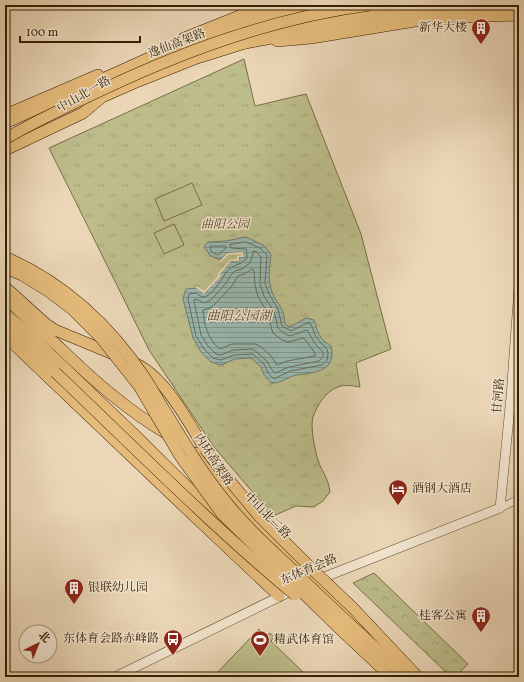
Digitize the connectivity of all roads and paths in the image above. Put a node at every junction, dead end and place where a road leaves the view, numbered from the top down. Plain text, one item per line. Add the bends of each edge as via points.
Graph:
1 (250, 5) edge
2 (266, 5) edge
3 (288, 5) edge
4 (313, 5) edge
5 (370, 5) edge
6 (409, 5) edge
7 (519, 9) edge
8 (519, 15) edge
9 (236, 17) junction
10 (245, 43) junction
11 (102, 96) junction
12 (30, 105) junction
13 (5, 115) edge
14 (5, 122) edge
15 (5, 133) edge
16 (5, 139) edge
17 (5, 150) edge
18 (5, 257) edge
19 (5, 268) edge
20 (519, 287) edge
21 (5, 288) edge
22 (5, 297) edge
23 (5, 314) edge
24 (5, 322) edge
25 (5, 336) edge
26 (519, 499) edge
27 (500, 508) junction
28 (192, 514) junction
29 (234, 535) junction
30 (315, 581) junction
31 (293, 590) junction
32 (278, 596) junction
33 (370, 657) junction
34 (115, 677) edge
35 (387, 677) edge
36 (391, 677) edge
37 (407, 677) edge
38 (419, 677) edge

1 - 9 main road
2 - 9 main road
3 - 9 main road, 中山北一路
4 - 14 main road, 逸仙高架路 via 180,44
5 - 16 main road, 逸仙高架路, bridge via 290,20 229,37 130,76
6 - 10 main road, 中山北一路 via 324,18 284,28
7 - 10 main road via 390,16
8 - 10 main road via 433,18 310,38
9 - 12 main road, 中山北一路
10 - 11 main road, 中山北一路 via 197,58
11 - 15 main road via 88,99
11 - 17 main road, 中山北一路 via 83,113
12 - 13 main road, 中山北一路
12 - 14 main road, 中山北一路
18 - 37 main road, 内环高架路, bridge via 54,283 98,320 119,342 146,378 194,457 232,510
19 - 33 main road, 内环高架路, bridge via 48,291 72,309 101,338 139,386 180,456 222,514
20 - 27 street, 甘河路
21 - 38 main road, bridge via 55,330 137,364 161,383 205,449 259,516
22 - 30 main road, 中山北二路 via 113,396 198,456 242,510
23 - 29 main road via 135,435
24 - 33 main road, bridge via 241,548
25 - 28 main road
26 - 27 street, 东体育会路
27 - 30 street, 东体育会路
28 - 29 main road via 221,525
28 - 32 main road
29 - 31 main road
30 - 31 street, 东体育会路
30 - 38 main road, 中山北二路
31 - 32 street, 东体育会路
31 - 35 main road
32 - 34 street, 东体育会路
33 - 36 main road, 内环高架路, bridge

